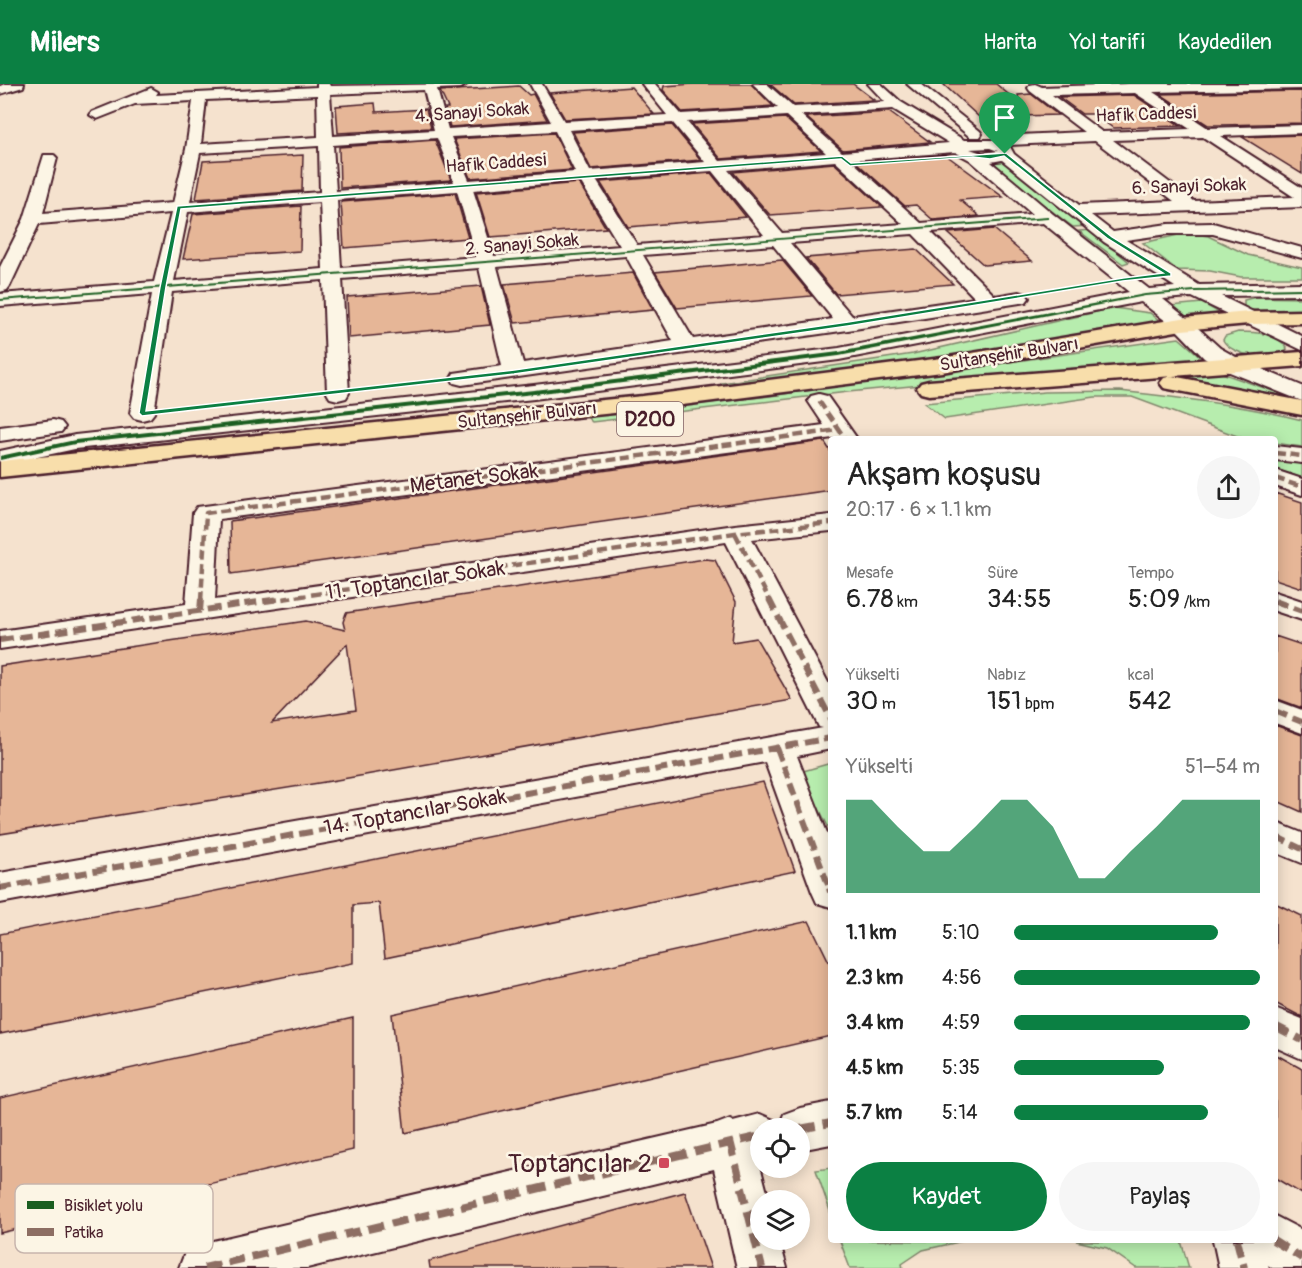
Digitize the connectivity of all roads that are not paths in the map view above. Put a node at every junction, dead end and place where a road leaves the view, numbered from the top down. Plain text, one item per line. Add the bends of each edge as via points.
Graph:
1 (18, 84) edge
2 (167, 84) edge
3 (461, 84) edge
4 (536, 84) edge
5 (648, 84) edge
6 (759, 84) edge
7 (874, 84) edge
8 (913, 84) edge
9 (430, 85) edge
10 (1232, 85) edge
11 (1302, 85) edge
12 (1134, 86) edge
13 (323, 88) edge
14 (1035, 88) edge
15 (0, 90) edge
16 (200, 97) junction
17 (132, 100) junction
18 (1263, 103) dead end
19 (896, 105) junction
20 (789, 111) junction
21 (1283, 113) dead end
22 (97, 115) dead end
23 (677, 118) junction
24 (1302, 124) edge
25 (560, 126) junction
26 (1302, 129) edge
27 (1202, 132) junction
28 (442, 134) junction
29 (1302, 138) edge
30 (1105, 140) junction
31 (325, 141) junction
32 (1216, 141) junction
33 (193, 148) junction
34 (983, 150) junction
35 (49, 158) dead end
36 (846, 161) junction
37 (720, 170) junction
38 (588, 180) junction
39 (463, 189) junction
40 (1302, 195) edge
41 (328, 199) junction
42 (1302, 202) edge
43 (1188, 204) junction
44 (179, 207) junction
45 (1077, 210) junction
46 (1047, 218) junction
47 (33, 219) junction
48 (917, 228) junction
49 (1110, 238) junction
50 (777, 239) junction
51 (632, 251) junction
52 (1302, 253) edge
53 (487, 262) junction
54 (333, 274) junction
55 (1169, 274) junction
56 (1123, 279) junction
57 (0, 286) edge
58 (163, 287) junction
59 (1077, 287) dead end
60 (1302, 288) edge
61 (1196, 291) junction
62 (1034, 295) dead end
63 (1145, 295) junction
64 (0, 300) edge
65 (991, 303) junction
66 (1302, 317) edge
67 (1249, 318) junction
68 (848, 324) junction
69 (1182, 324) junction
70 (1302, 344) edge
71 (687, 347) junction
72 (1302, 359) edge
73 (1235, 366) junction
74 (514, 372) junction
75 (1054, 378) junction
76 (444, 380) dead end
77 (362, 390) dead end
78 (338, 393) junction
79 (1302, 394) edge
80 (315, 395) dead end
81 (819, 400) junction
82 (1302, 408) edge
83 (0, 434) edge
84 (842, 435) edge
85 (828, 437) edge
86 (1278, 453) edge
87 (1302, 456) edge
88 (0, 458) edge
89 (0, 469) edge
90 (1278, 479) edge
91 (1302, 487) edge
92 (0, 492) edge
93 (828, 523) edge
94 (735, 534) junction
95 (1278, 602) edge
96 (200, 611) junction
97 (1302, 611) edge
98 (0, 640) edge
99 (1278, 712) edge
100 (828, 713) edge
101 (1302, 722) edge
102 (828, 739) edge
103 (777, 748) junction
104 (1278, 837) edge
105 (1302, 849) edge
106 (828, 884) edge
107 (0, 888) edge
108 (1278, 1028) edge
109 (1302, 1040) edge
110 (828, 1124) edge
111 (810, 1127) edge
112 (745, 1139) edge
113 (1238, 1243) edge
114 (1278, 1243) edge
115 (1302, 1258) edge
116 (204, 1268) edge
117 (762, 1268) edge
118 (1244, 1268) edge

1 - 15 street
2 - 17 street
3 - 9 street
4 - 25 street
5 - 23 street
6 - 20 street
7 - 19 street
8 - 34 street
9 - 13 street
9 - 28 street
10 - 11 street
10 - 12 street
10 - 18 street
12 - 14 street
12 - 27 street
13 - 16 street
13 - 31 street
14 - 30 street
16 - 17 street
16 - 33 street
17 - 22 street
19 - 20 street, 4. Sanayi Sokak
19 - 34 street
20 - 23 street, 4. Sanayi Sokak
20 - 36 street
21 - 24 street
23 - 25 street, 4. Sanayi Sokak
23 - 37 street
25 - 28 street, 4. Sanayi Sokak
25 - 38 street
26 - 27 street, Hafik Caddesi
27 - 30 street, Hafik Caddesi
27 - 32 street
28 - 31 street, 4. Sanayi Sokak
28 - 39 street
29 - 32 street, Hafik Caddesi
30 - 32 street, Hafik Caddesi
30 - 34 street, Hafik Caddesi
30 - 43 street
31 - 33 street, 4. Sanayi Sokak
31 - 41 street
32 - 40 street
33 - 44 street
34 - 36 street, Hafik Caddesi
34 - 45 street
34 - 46 street
35 - 47 street
36 - 37 street, Hafik Caddesi
36 - 48 street
37 - 38 street, Hafik Caddesi
37 - 50 street
38 - 39 street, Hafik Caddesi
38 - 51 street
39 - 41 street, Hafik Caddesi
39 - 53 street
41 - 44 street, Hafik Caddesi
41 - 54 street
42 - 43 street, 6. Sanayi Sokak
43 - 45 street, 6. Sanayi Sokak
44 - 47 street, Hafik Caddesi
44 - 58 street
45 - 49 street
46 - 48 street, 2. Sanayi Sokak
46 - 56 street
47 - 57 street
48 - 50 street, 2. Sanayi Sokak
48 - 65 street
49 - 52 street via 1146,231 1225,230
49 - 55 street
50 - 51 street, 2. Sanayi Sokak
50 - 68 street
51 - 53 street, 2. Sanayi Sokak
51 - 71 street
53 - 54 street, 2. Sanayi Sokak
53 - 74 street
54 - 58 street, 2. Sanayi Sokak
54 - 78 street
55 - 56 street
55 - 60 street
55 - 61 street
56 - 59 street
56 - 63 street
58 - 64 street, 2. Sanayi Sokak
58 - 83 street via 154,412
60 - 61 street
61 - 63 street
61 - 67 street
62 - 65 street
63 - 69 street
63 - 88 street via 840,354 75,442
65 - 68 street
66 - 67 highway, Sultanşehir Bulvarı / D200
67 - 69 highway, Sultanşehir Bulvarı / D200
67 - 70 street
68 - 71 street
69 - 73 street via 1212,353
69 - 89 highway, Sultanşehir Bulvarı / D200 via 942,365 644,403
71 - 74 street
72 - 73 highway, Sultanşehir Bulvarı / D200
73 - 75 highway, Sultanşehir Bulvarı / D200
73 - 79 street
74 - 76 street
75 - 81 highway, Sultanşehir Bulvarı / D200
75 - 82 highway via 1158,380
77 - 78 street
78 - 80 street
81 - 84 street
81 - 92 highway, Sultanşehir Bulvarı / D200
85 - 96 street, Metanet Sokak via 206,513
86 - 87 street
90 - 91 street
93 - 94 street, 11. Toptancılar Sokak
94 - 96 street, 11. Toptancılar Sokak
94 - 100 street
95 - 97 street
96 - 98 street, 11. Toptancılar Sokak
99 - 101 street
102 - 103 street, 14. Toptancılar Sokak
103 - 106 street
103 - 107 street, 14. Toptancılar Sokak
104 - 105 street
108 - 109 street
110 - 111 street
112 - 116 street
112 - 117 street
113 - 118 street
114 - 115 street

